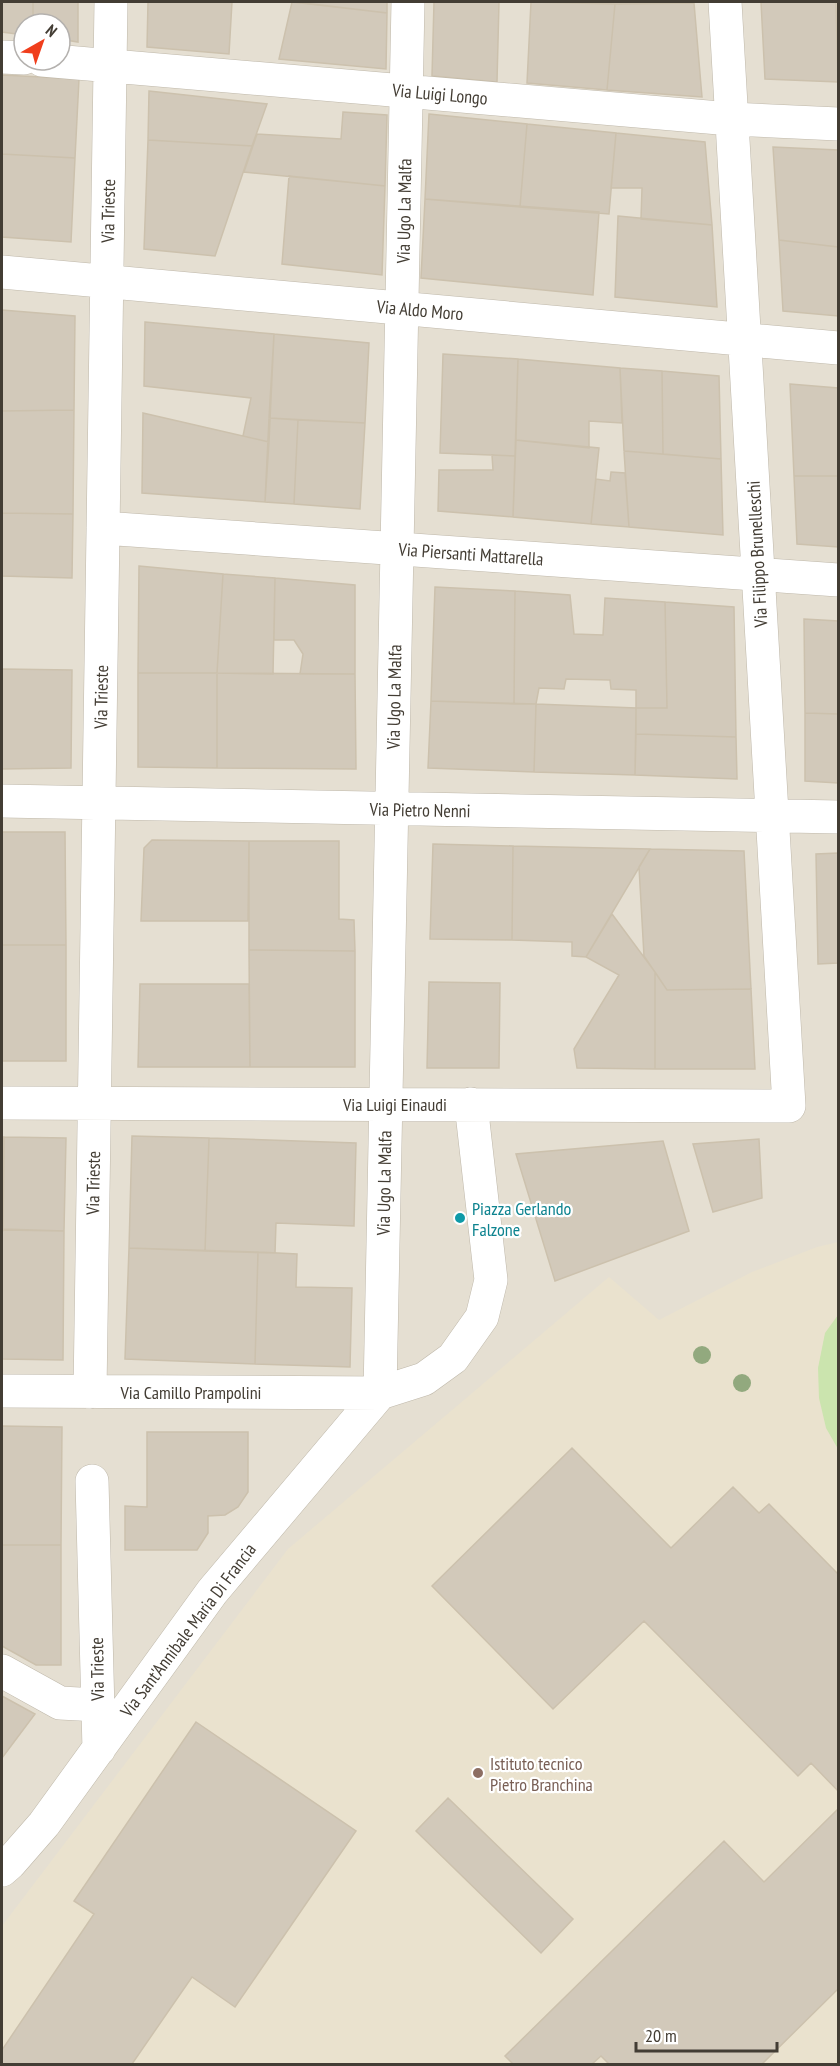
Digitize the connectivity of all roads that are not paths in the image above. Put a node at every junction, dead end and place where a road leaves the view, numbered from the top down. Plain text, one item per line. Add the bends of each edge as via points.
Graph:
1 (111, 2) edge
2 (408, 2) edge
3 (724, 2) edge
4 (72, 63) edge
5 (110, 66) junction
6 (406, 91) junction
7 (731, 119) junction
8 (838, 124) edge
9 (2, 272) edge
10 (107, 282) junction
11 (402, 308) junction
12 (744, 340) junction
13 (838, 348) edge
14 (103, 528) junction
15 (397, 549) junction
16 (758, 574) junction
17 (838, 580) edge
18 (2, 801) edge
19 (99, 804) junction
20 (392, 809) junction
21 (772, 816) junction
22 (838, 817) edge
23 (94, 1102) junction
24 (2, 1103) edge
25 (386, 1104) junction
26 (471, 1104) junction
27 (789, 1106) joint
28 (2, 1391) edge
29 (90, 1392) junction
30 (380, 1393) junction
31 (92, 1480) dead end
32 (2, 1671) edge
33 (98, 1705) junction
34 (99, 1749) junction
35 (2, 1870) edge

1 - 5 street, Via Trieste
2 - 6 street, Via Ugo La Malfa
3 - 7 street, Via Filippo Brunelleschi
4 - 5 street, Via Luigi Longo
5 - 6 street, Via Luigi Longo
5 - 10 street, Via Trieste
6 - 7 street, Via Luigi Longo
6 - 11 street, Via Ugo La Malfa
7 - 8 street, Via Luigi Longo
7 - 12 street, Via Filippo Brunelleschi
9 - 10 street, Via Aldo Moro
10 - 11 street, Via Aldo Moro
10 - 14 street, Via Trieste
11 - 12 street, Via Aldo Moro
11 - 15 street, Via Ugo La Malfa
12 - 13 street, Via Aldo Moro
12 - 16 street, Via Filippo Brunelleschi
14 - 15 street, Via Piersanti Mattarella
14 - 19 street, Via Trieste
15 - 16 street, Via Piersanti Mattarella
15 - 20 street, Via Ugo La Malfa
16 - 17 street, Via Piersanti Mattarella
16 - 21 street, Via Filippo Brunelleschi
18 - 19 street, Via Pietro Nenni
19 - 20 street, Via Pietro Nenni
19 - 23 street, Via Trieste
20 - 21 street, Via Pietro Nenni
20 - 25 street, Via Ugo La Malfa
21 - 22 street, Via Pietro Nenni
21 - 27 street, Via Filippo Brunelleschi
23 - 24 street, Via Luigi Einaudi
23 - 25 street, Via Luigi Einaudi
23 - 29 street, Via Trieste
25 - 26 street, Via Luigi Einaudi
25 - 30 street, Via Ugo La Malfa
26 - 27 street, Via Luigi Einaudi
26 - 30 street via 490,1280 482,1317 453,1358 424,1379
28 - 29 street, Via Camillo Prampolini
29 - 30 street, Via Camillo Prampolini
30 - 34 street, Via Sant'Annibale Maria Di Francia via 212,1592
31 - 33 street, Via Trieste
32 - 33 street via 60,1703
33 - 34 street, Via Trieste
34 - 35 street, Via Sant'Annibale Maria Di Francia via 44,1824

